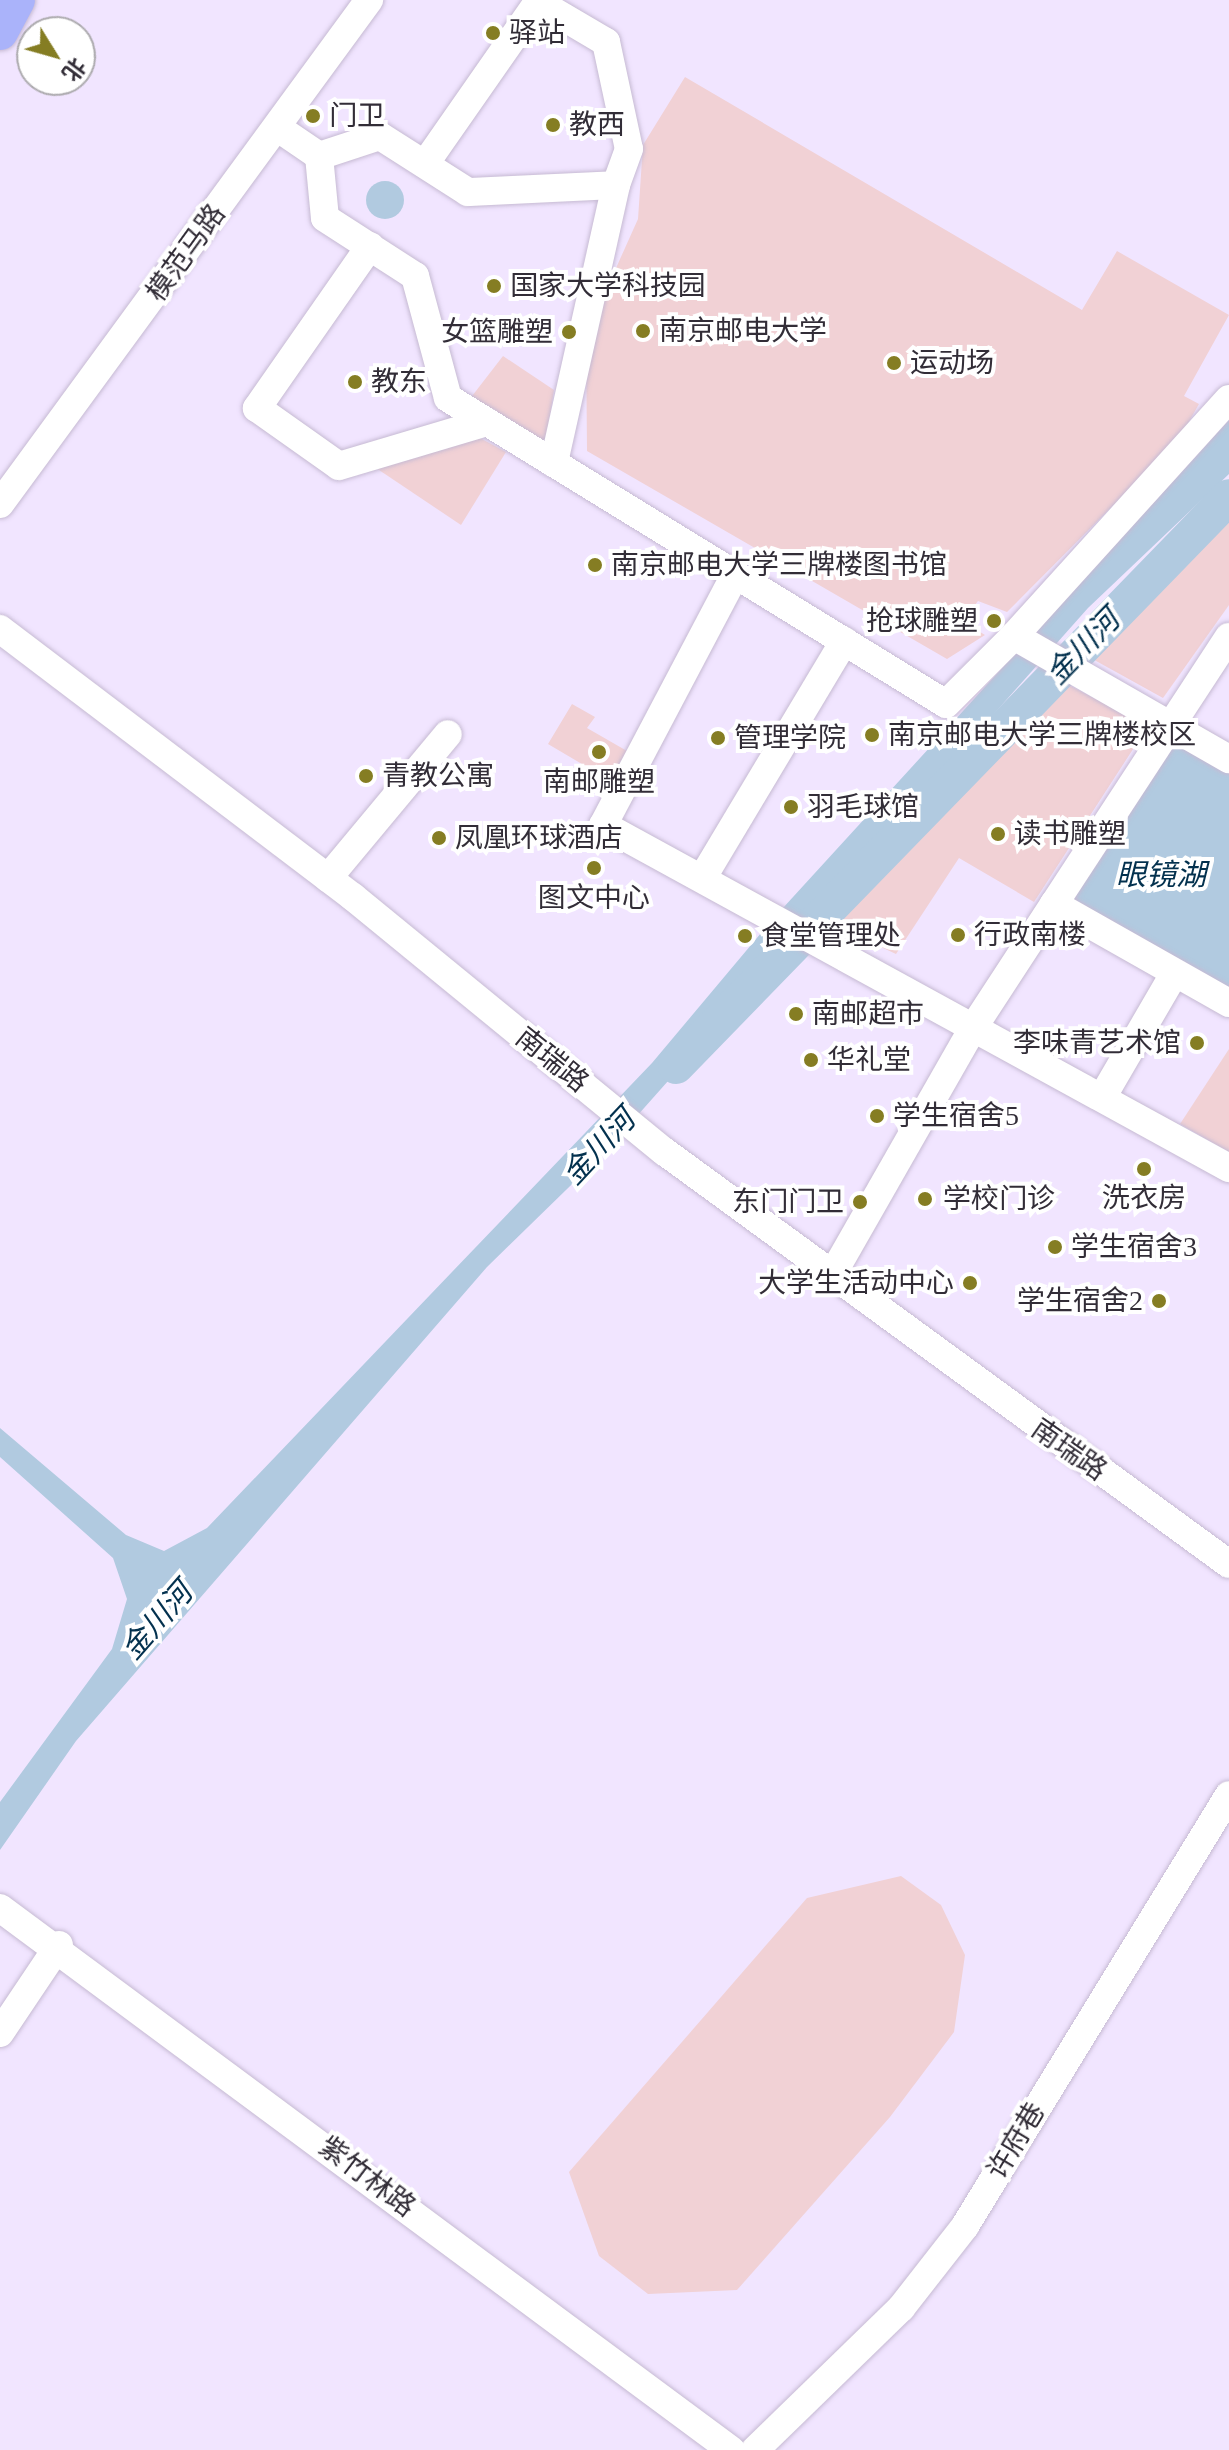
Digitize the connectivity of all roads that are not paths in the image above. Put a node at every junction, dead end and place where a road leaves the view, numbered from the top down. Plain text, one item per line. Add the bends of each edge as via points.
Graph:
1 (17, 0) edge
2 (369, 0) edge
3 (0, 32) edge
4 (278, 128) junction
5 (319, 156) junction
6 (425, 164) junction
7 (616, 185) junction
8 (370, 246) junction
9 (1229, 399) edge
10 (487, 422) junction
11 (554, 463) junction
12 (0, 504) edge
13 (735, 575) junction
14 (0, 629) edge
15 (1229, 637) edge
16 (1020, 638) junction
17 (844, 641) junction
18 (1170, 724) junction
19 (448, 734) dead end
20 (1229, 759) edge
21 (703, 877) junction
22 (328, 878) junction
23 (1054, 904) junction
24 (1174, 974) junction
25 (1229, 1003) edge
26 (975, 1025) junction
27 (1103, 1096) junction
28 (1229, 1168) edge
29 (831, 1277) junction
30 (1229, 1564) edge
31 (1229, 1795) edge
32 (0, 1908) edge
33 (53, 1941) junction
34 (0, 2033) edge
35 (731, 2450) edge
36 (755, 2450) edge

1 - 3 main road
2 - 4 street, 模范马路
4 - 5 street
4 - 12 street, 模范马路
5 - 6 street via 380,136
5 - 8 street via 325,218
6 - 7 street via 468,192
6 - 7 street via 538,2 606,42 629,149
7 - 11 street
8 - 10 street via 415,276 448,398
8 - 10 street via 257,408 339,466
9 - 16 street
10 - 11 street
11 - 13 street
13 - 17 street
13 - 21 street via 603,825
14 - 22 street, 南瑞路
15 - 18 street
16 - 17 street via 946,704
16 - 18 street
17 - 21 street
18 - 20 street
18 - 23 street
19 - 22 street
21 - 26 street
22 - 29 street, 南瑞路 via 665,1152
23 - 24 street
23 - 26 street
24 - 25 street
24 - 27 street
26 - 27 street
26 - 29 street
27 - 28 street
29 - 30 street, 南瑞路
31 - 36 street, 许府巷 via 965,2226 901,2308
32 - 33 street, 紫竹林路
33 - 34 street
33 - 35 street, 紫竹林路

